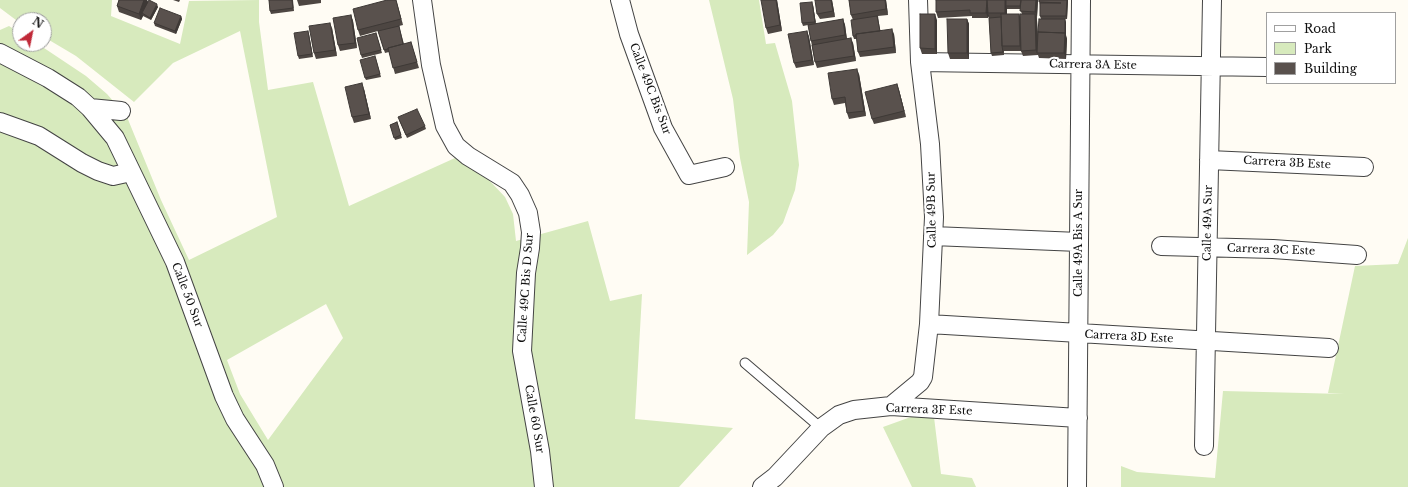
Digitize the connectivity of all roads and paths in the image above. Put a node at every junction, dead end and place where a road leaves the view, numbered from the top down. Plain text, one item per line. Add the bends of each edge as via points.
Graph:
1 (422, 0) edge
2 (620, 0) edge
3 (918, 0) edge
4 (1081, 0) edge
5 (1212, 0) edge
6 (0, 54) edge
7 (920, 62) junction
8 (1081, 64) junction
9 (1211, 66) junction
10 (1266, 67) edge
11 (90, 108) junction
12 (121, 111) dead end
13 (0, 122) edge
14 (1209, 160) junction
15 (725, 167) dead end
16 (1364, 167) dead end
17 (131, 172) junction
18 (933, 236) junction
19 (1079, 242) junction
20 (1161, 246) dead end
21 (1207, 248) junction
22 (1357, 255) dead end
23 (929, 324) junction
24 (1078, 334) junction
25 (1206, 341) junction
26 (1329, 348) dead end
27 (522, 351) joint
28 (745, 363) dead end
29 (891, 406) junction
30 (1078, 418) junction
31 (821, 428) junction
32 (1204, 446) dead end
33 (274, 487) edge
34 (544, 487) edge
35 (762, 487) edge
36 (1077, 487) edge

1 - 27 street, Calle 49C Bis D Sur via 431,65 445,126 456,146 512,183 528,213 531,232
2 - 15 street, Calle 49C Bis Sur via 629,34 663,128 689,175
3 - 7 street, Calle 49B Sur
4 - 8 street, Calle 49A Bis A Sur
5 - 9 street, Calle 49A Sur
6 - 11 street, Calle 50 Sur via 48,78
7 - 8 street, Carrera 3A Este
7 - 18 street, Calle 49B Sur via 930,144
8 - 9 street, Carrera 3A Este
8 - 19 street, Calle 49A Bis A Sur
9 - 10 street, Carrera 3A Este
9 - 14 street, Calle 49A Sur
11 - 12 street
11 - 17 street, Calle 50 Sur via 115,138
13 - 17 street via 39,136 98,171 113,176
14 - 16 street, Carrera 3B Este
14 - 21 street, Calle 49A Sur
17 - 33 street, Calle 50 Sur via 175,262 224,396 235,419 265,465
18 - 19 street
18 - 23 street, Calle 49B Sur
19 - 24 street, Calle 49A Bis A Sur
20 - 21 street, Carrera 3C Este
21 - 22 street, Carrera 3C Este via 1273,249
21 - 25 street, Calle 49A Sur
23 - 24 street, Carrera 3D Este
23 - 29 street, Calle 49B Sur via 923,377
24 - 25 street, Carrera 3D Este
24 - 30 street, Calle 49A Bis A Sur
25 - 26 street, Carrera 3D Este
25 - 32 street, Calle 49A Sur
27 - 34 street, Calle 60 Sur
28 - 31 lane
29 - 30 street, Carrera 3F Este
29 - 31 street, Carrera 3F Este via 854,410 839,415
30 - 36 street, Calle 49A Bis A Sur
31 - 35 street, Carrera 3F Este via 775,477

